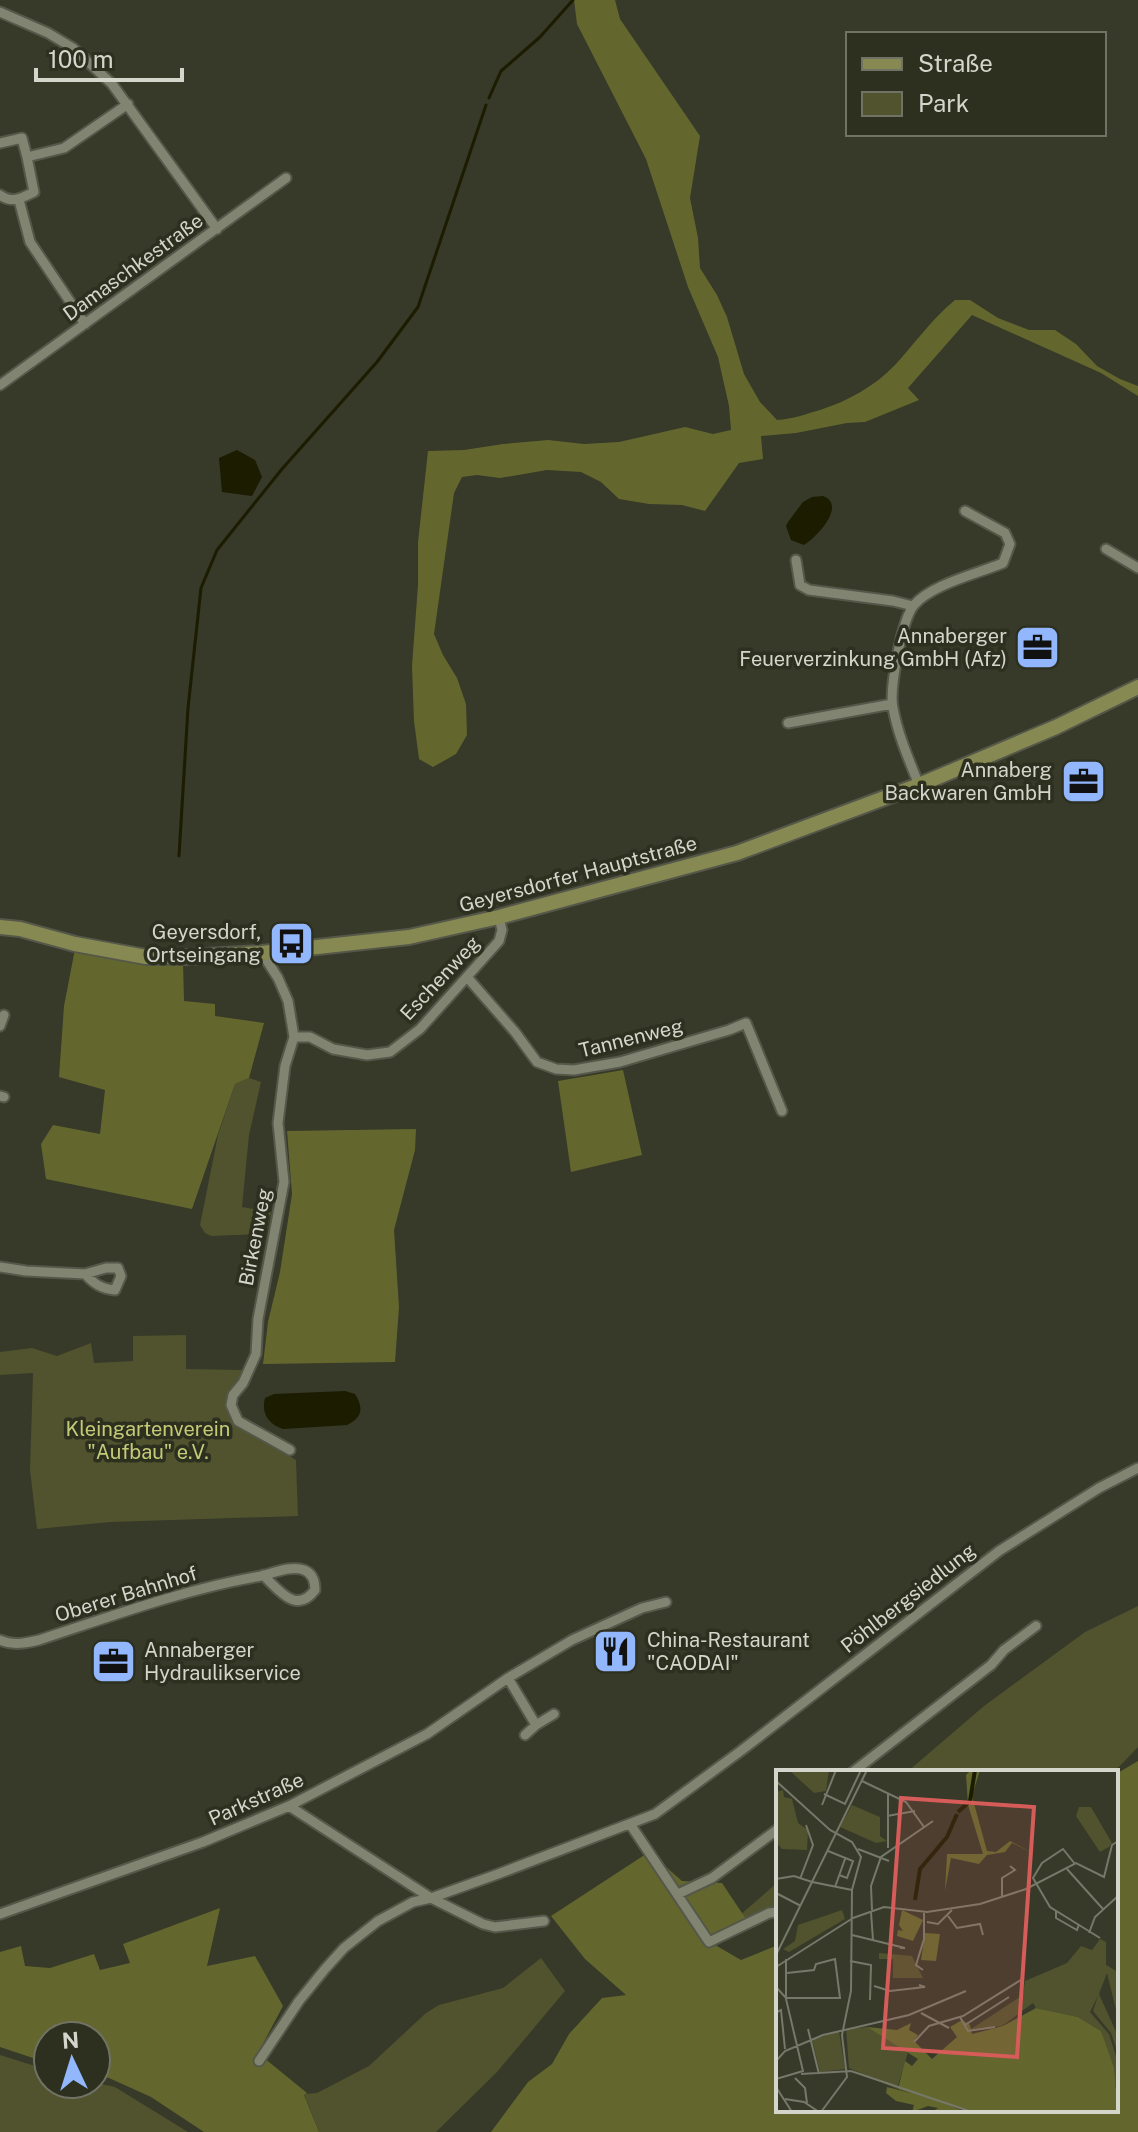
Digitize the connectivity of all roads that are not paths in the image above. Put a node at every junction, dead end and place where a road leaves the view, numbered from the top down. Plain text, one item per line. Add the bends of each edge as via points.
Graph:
1 (0, 12) edge
2 (128, 104) junction
3 (0, 143) edge
4 (27, 157) junction
5 (286, 178) dead end
6 (0, 195) edge
7 (19, 200) junction
8 (217, 229) junction
9 (85, 324) junction
10 (0, 385) edge
11 (965, 511) dead end
12 (1106, 549) dead end
13 (796, 560) dead end
14 (1138, 568) edge
15 (913, 606) junction
16 (1138, 687) edge
17 (892, 704) junction
18 (788, 723) dead end
19 (919, 785) junction
20 (499, 917) junction
21 (0, 927) edge
22 (262, 953) junction
23 (467, 977) junction
24 (4, 1015) dead end
25 (0, 1026) edge
26 (294, 1037) junction
27 (782, 1111) dead end
28 (0, 1267) edge
29 (85, 1274) dead end
30 (290, 1450) dead end
31 (1138, 1468) edge
32 (263, 1575) junction
33 (666, 1602) dead end
34 (1036, 1626) dead end
35 (0, 1640) edge
36 (508, 1678) junction
37 (554, 1714) dead end
38 (536, 1725) junction
39 (525, 1735) dead end
40 (856, 1770) edge
41 (289, 1806) junction
42 (630, 1824) junction
43 (776, 1830) edge
44 (678, 1894) junction
45 (431, 1898) junction
46 (776, 1912) edge
47 (0, 1914) edge
48 (544, 1921) dead end
49 (259, 2061) dead end

1 - 2 street via 73,48
2 - 4 street via 64,148
2 - 8 street
3 - 4 street via 22,138
4 - 7 street via 34,192
5 - 8 street, Damaschkestraße
6 - 7 street
7 - 9 street via 30,242
8 - 9 street, Damaschkestraße
9 - 10 street, Damaschkestraße
11 - 15 street via 1005,533 1010,544 1003,563 928,594
12 - 14 street
13 - 15 street via 800,585 809,590
15 - 17 street via 905,622
16 - 19 main road, Geyersdorfer Hauptstraße
17 - 18 street
17 - 19 street
19 - 20 main road, Geyersdorfer Hauptstraße via 737,853
20 - 22 main road, Geyersdorfer Hauptstraße via 409,937
20 - 23 street, Eschenweg via 499,941
21 - 22 main road, Geyersdorfer Hauptstraße via 146,957
22 - 26 street, Birkenweg via 288,1001
23 - 26 street, Eschenweg via 420,1029 390,1052 367,1055
23 - 27 street, Tannenweg via 537,1062 556,1069 620,1062 746,1023
24 - 25 street
26 - 30 street, Birkenweg via 278,1123 284,1182 256,1354 231,1405 238,1421
28 - 29 street
31 - 42 street, Pöhlbergsiedlung via 999,1551 676,1799
32 - 32 street, Oberer Bahnhof via 293,1600 303,1600 315,1590 314,1580 301,1569
32 - 35 street, Oberer Bahnhof via 155,1602 39,1640
33 - 36 street, Parkstraße via 572,1640
34 - 40 street
36 - 38 street
36 - 41 street, Parkstraße via 427,1734
37 - 38 street
38 - 39 street
41 - 45 street
41 - 47 street, Parkstraße
42 - 44 street
42 - 45 street, Pöhlbergsiedlung
43 - 44 street via 712,1878
44 - 46 street via 709,1942
45 - 48 street via 495,1927
45 - 49 street, Pöhlbergsiedlung via 378,1921 344,1948 299,2001

